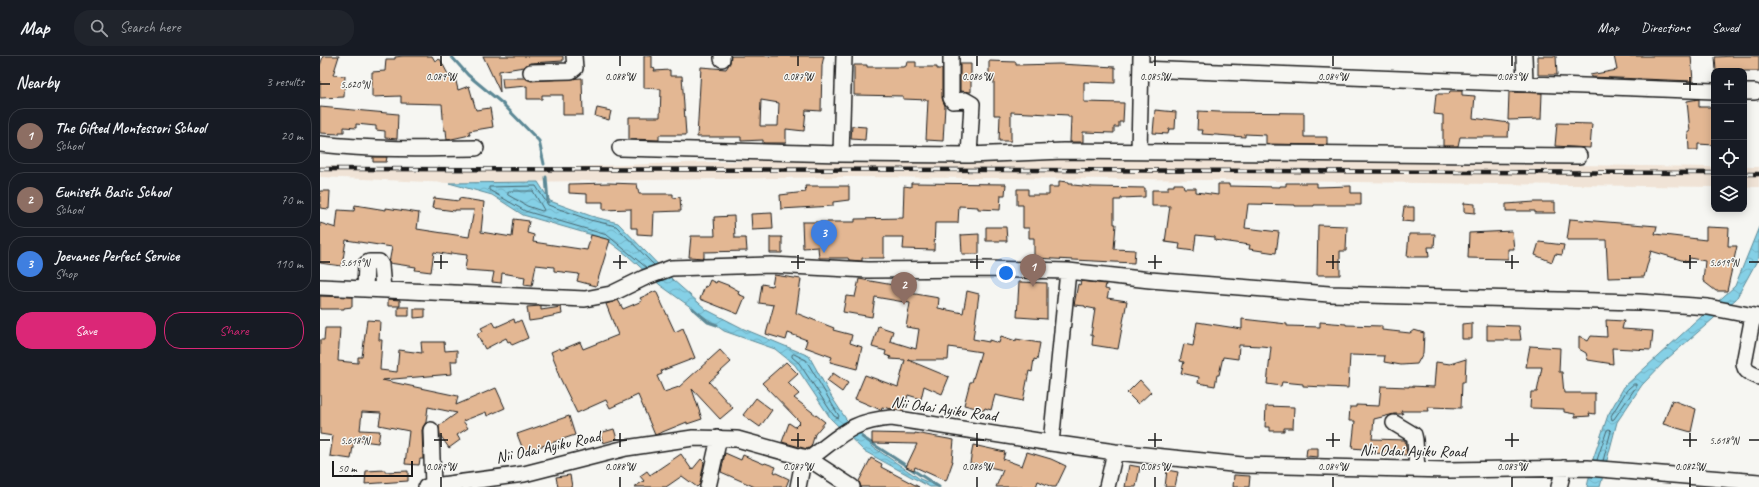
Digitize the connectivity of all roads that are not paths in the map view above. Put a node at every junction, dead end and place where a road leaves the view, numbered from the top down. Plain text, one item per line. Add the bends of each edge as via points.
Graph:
1 (574, 56) edge
2 (844, 56) edge
3 (951, 56) edge
4 (1524, 56) edge
5 (1141, 62) edge
6 (531, 72) dead end
7 (1525, 83) junction
8 (1711, 91) edge
9 (320, 144) edge
10 (476, 148) dead end
11 (620, 148) dead end
12 (1139, 152) junction
13 (841, 154) junction
14 (969, 155) junction
15 (1578, 156) dead end
16 (1068, 271) junction
17 (320, 287) edge
18 (365, 289) junction
19 (383, 290) junction
20 (1756, 316) edge
21 (1759, 376) edge
22 (1394, 423) dead end
23 (431, 430) dead end
24 (719, 438) junction
25 (1050, 444) junction
26 (1115, 452) junction
27 (807, 458) junction
28 (1564, 468) junction
29 (1417, 470) junction
30 (524, 480) edge
31 (1759, 482) edge
32 (1717, 483) edge
33 (429, 486) edge
34 (708, 487) edge
35 (798, 487) edge
36 (852, 487) edge
37 (1107, 487) edge
38 (1560, 487) edge

1 - 6 street via 575,68 570,71
2 - 13 street
3 - 14 street via 951,98 953,101 965,100 972,104
4 - 7 street
5 - 7 street
5 - 12 street
7 - 8 street
9 - 10 street via 414,149
11 - 13 street
12 - 14 street via 1063,151
12 - 15 street
13 - 14 street
16 - 19 street via 868,270 772,265 671,268 611,294 585,299
16 - 20 street via 1329,294 1639,302 1708,307
16 - 25 street
17 - 18 street
18 - 19 street
18 - 19 street via 366,264 379,262
20 - 21 street via 1744,363 1749,373
22 - 29 street via 1414,435
23 - 33 street
24 - 27 street, Nii Odai Ayiku Road via 760,444
24 - 30 street, Nii Odai Ayiku Road via 668,440 626,448
24 - 34 street
25 - 26 street, Nii Odai Ayiku Road
25 - 27 street, Nii Odai Ayiku Road via 892,418 874,419 844,431
26 - 29 street, Nii Odai Ayiku Road via 1242,465
26 - 37 street
27 - 35 street
27 - 36 street
28 - 29 street, Nii Odai Ayiku Road
28 - 32 street, Nii Odai Ayiku Road via 1588,468
28 - 38 street
30 - 33 street, Nii Odai Ayiku Road
31 - 32 street, Nii Odai Ayiku Road

